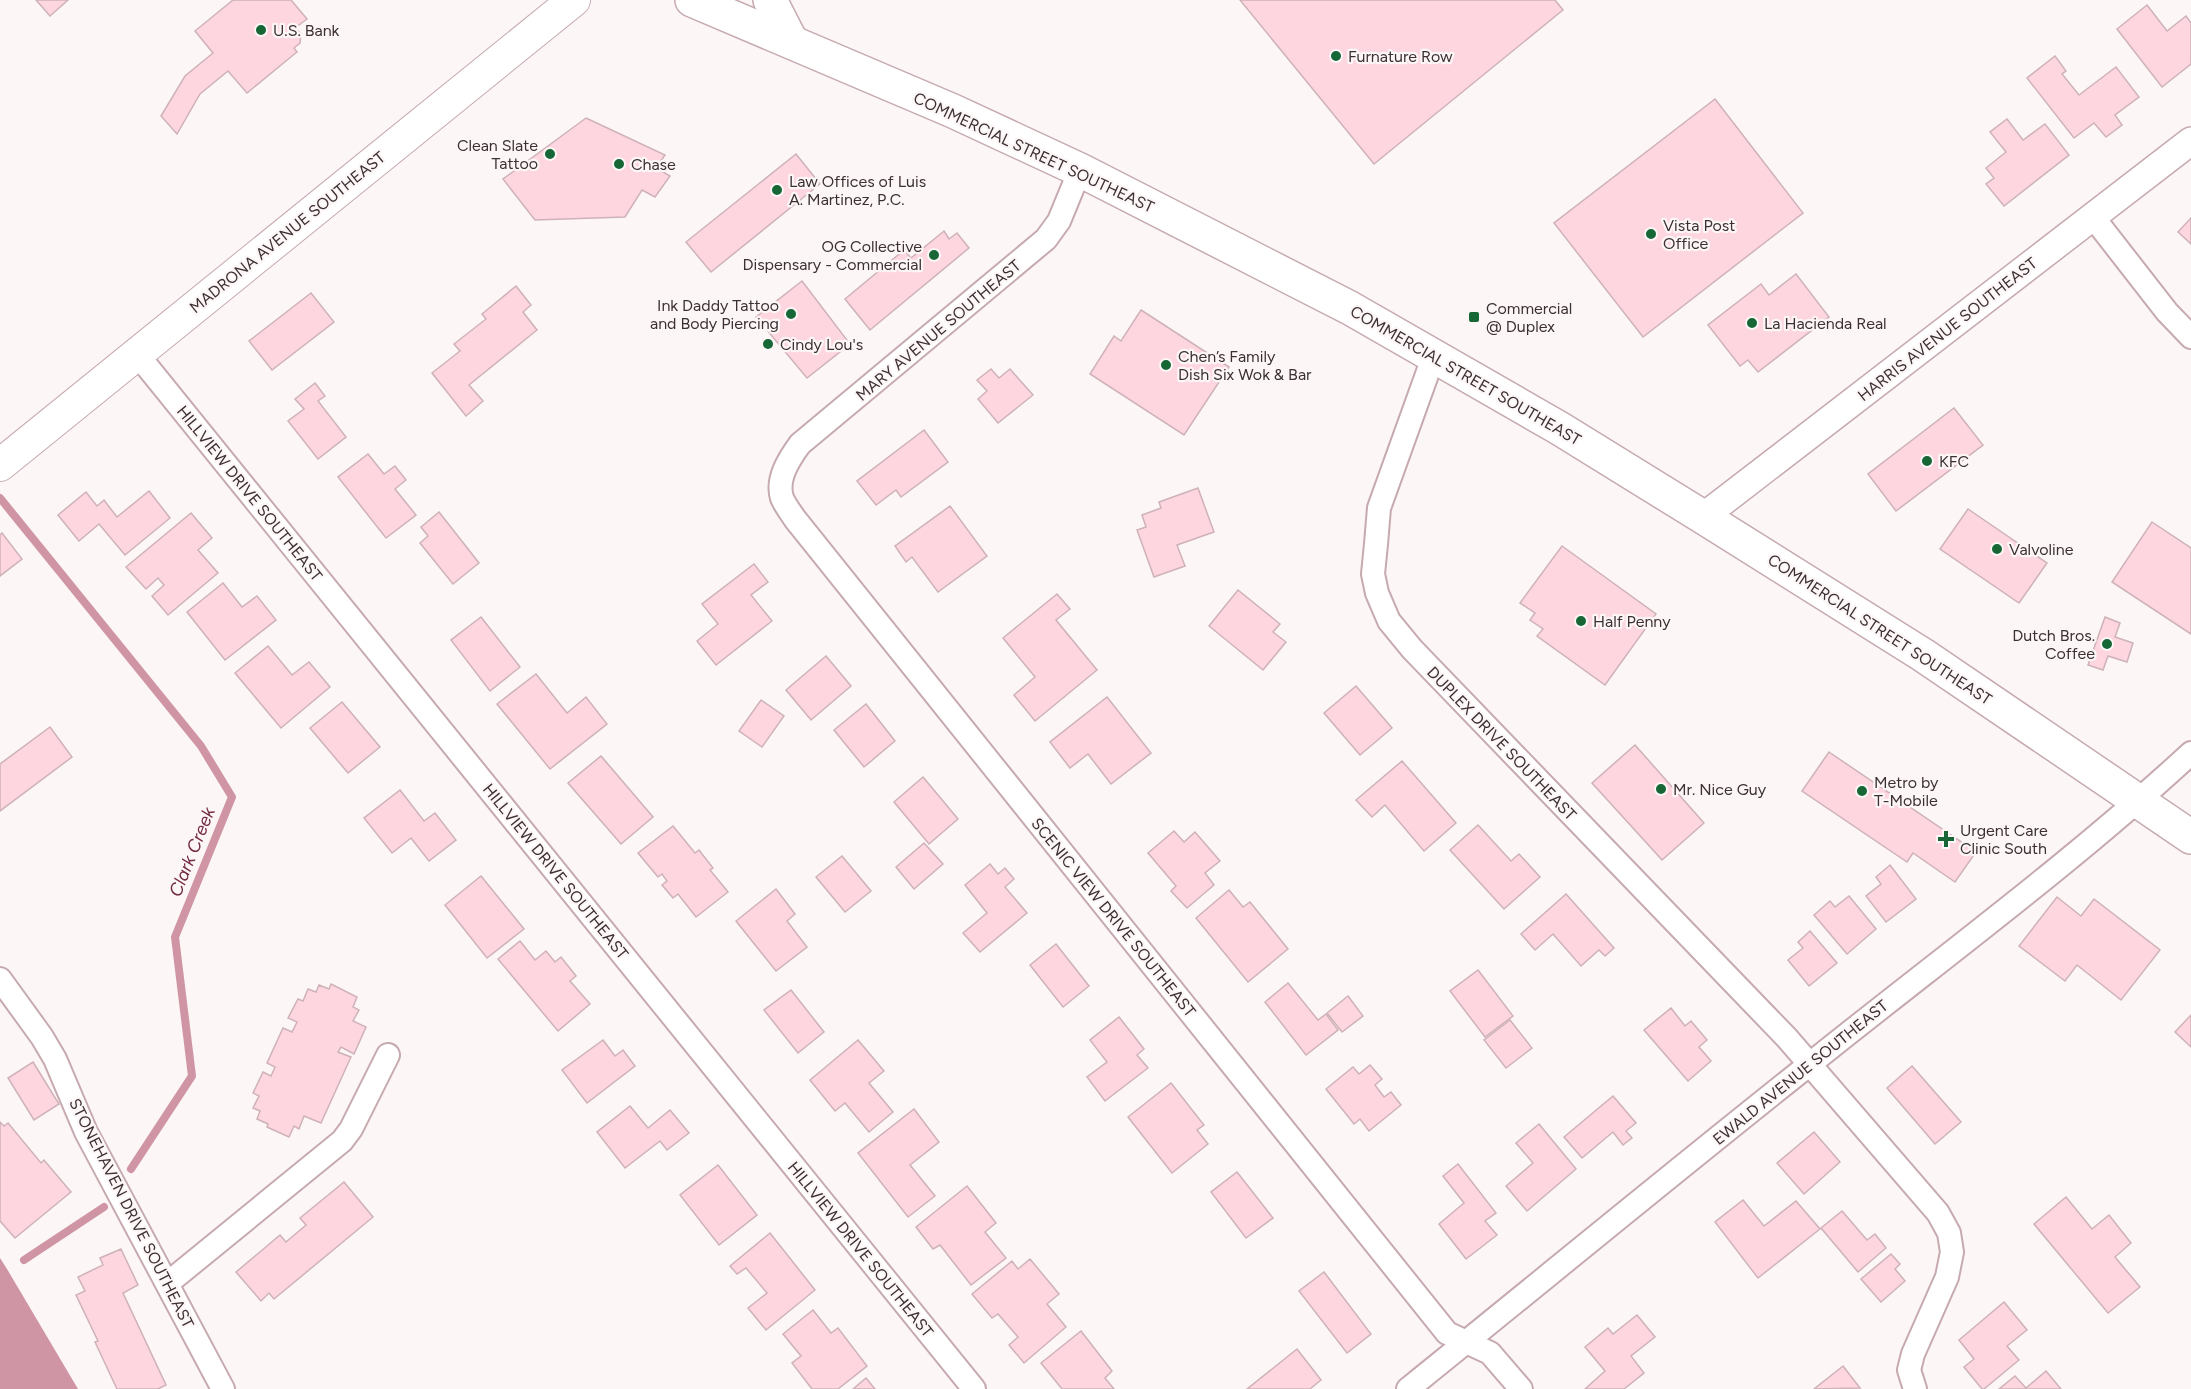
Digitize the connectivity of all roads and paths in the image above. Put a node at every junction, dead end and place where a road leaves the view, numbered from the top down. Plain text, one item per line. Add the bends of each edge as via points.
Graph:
1 (574, 0) edge
2 (692, 0) edge
3 (770, 0) edge
4 (791, 41) junction
5 (2191, 141) edge
6 (1080, 170) junction
7 (2093, 217) junction
8 (2191, 337) edge
9 (137, 354) junction
10 (1434, 355) junction
11 (0, 465) edge
12 (782, 479) joint
13 (1703, 517) junction
14 (2191, 753) edge
15 (2138, 801) junction
16 (2191, 837) edge
17 (0, 979) edge
18 (388, 1055) dead end
19 (1809, 1064) junction
20 (168, 1283) junction
21 (1466, 1342) junction
22 (223, 1389) edge
23 (974, 1389) edge
24 (1408, 1389) edge
25 (1521, 1389) edge
26 (1915, 1389) edge

1 - 9 main road, MADRONA AVENUE SOUTHEAST
2 - 4 main road, COMMERCIAL STREET SOUTHEAST
3 - 4 main road
4 - 6 main road, COMMERCIAL STREET SOUTHEAST
5 - 7 street, HARRIS AVENUE SOUTHEAST
6 - 10 main road, COMMERCIAL STREET SOUTHEAST
6 - 12 street, MARY AVENUE SOUTHEAST via 1059,221 1046,239 800,444 786,462
7 - 8 street
7 - 13 street, HARRIS AVENUE SOUTHEAST
9 - 11 main road, MADRONA AVENUE SOUTHEAST
9 - 23 street, HILLVIEW DRIVE SOUTHEAST
10 - 13 main road, COMMERCIAL STREET SOUTHEAST
10 - 19 street, DUPLEX DRIVE SOUTHEAST via 1379,508 1374,574 1389,621
12 - 21 street, SCENIC VIEW DRIVE SOUTHEAST via 782,497 795,519 1447,1333
13 - 15 main road, COMMERCIAL STREET SOUTHEAST via 1923,655
14 - 15 street, EWALD AVENUE SOUTHEAST
15 - 16 main road, COMMERCIAL STREET SOUTHEAST
15 - 19 street, EWALD AVENUE SOUTHEAST
17 - 20 street, STONEHAVEN DRIVE SOUTHEAST via 55,1059 86,1132
18 - 20 street via 342,1141
19 - 21 street, EWALD AVENUE SOUTHEAST
19 - 26 street, DUPLEX DRIVE SOUTHEAST via 1938,1213 1949,1233 1952,1252 1947,1278 1909,1370
20 - 22 street, STONEHAVEN DRIVE SOUTHEAST
21 - 24 street, EWALD AVENUE SOUTHEAST
21 - 25 street, SCENIC VIEW DRIVE SOUTHEAST via 1490,1353

